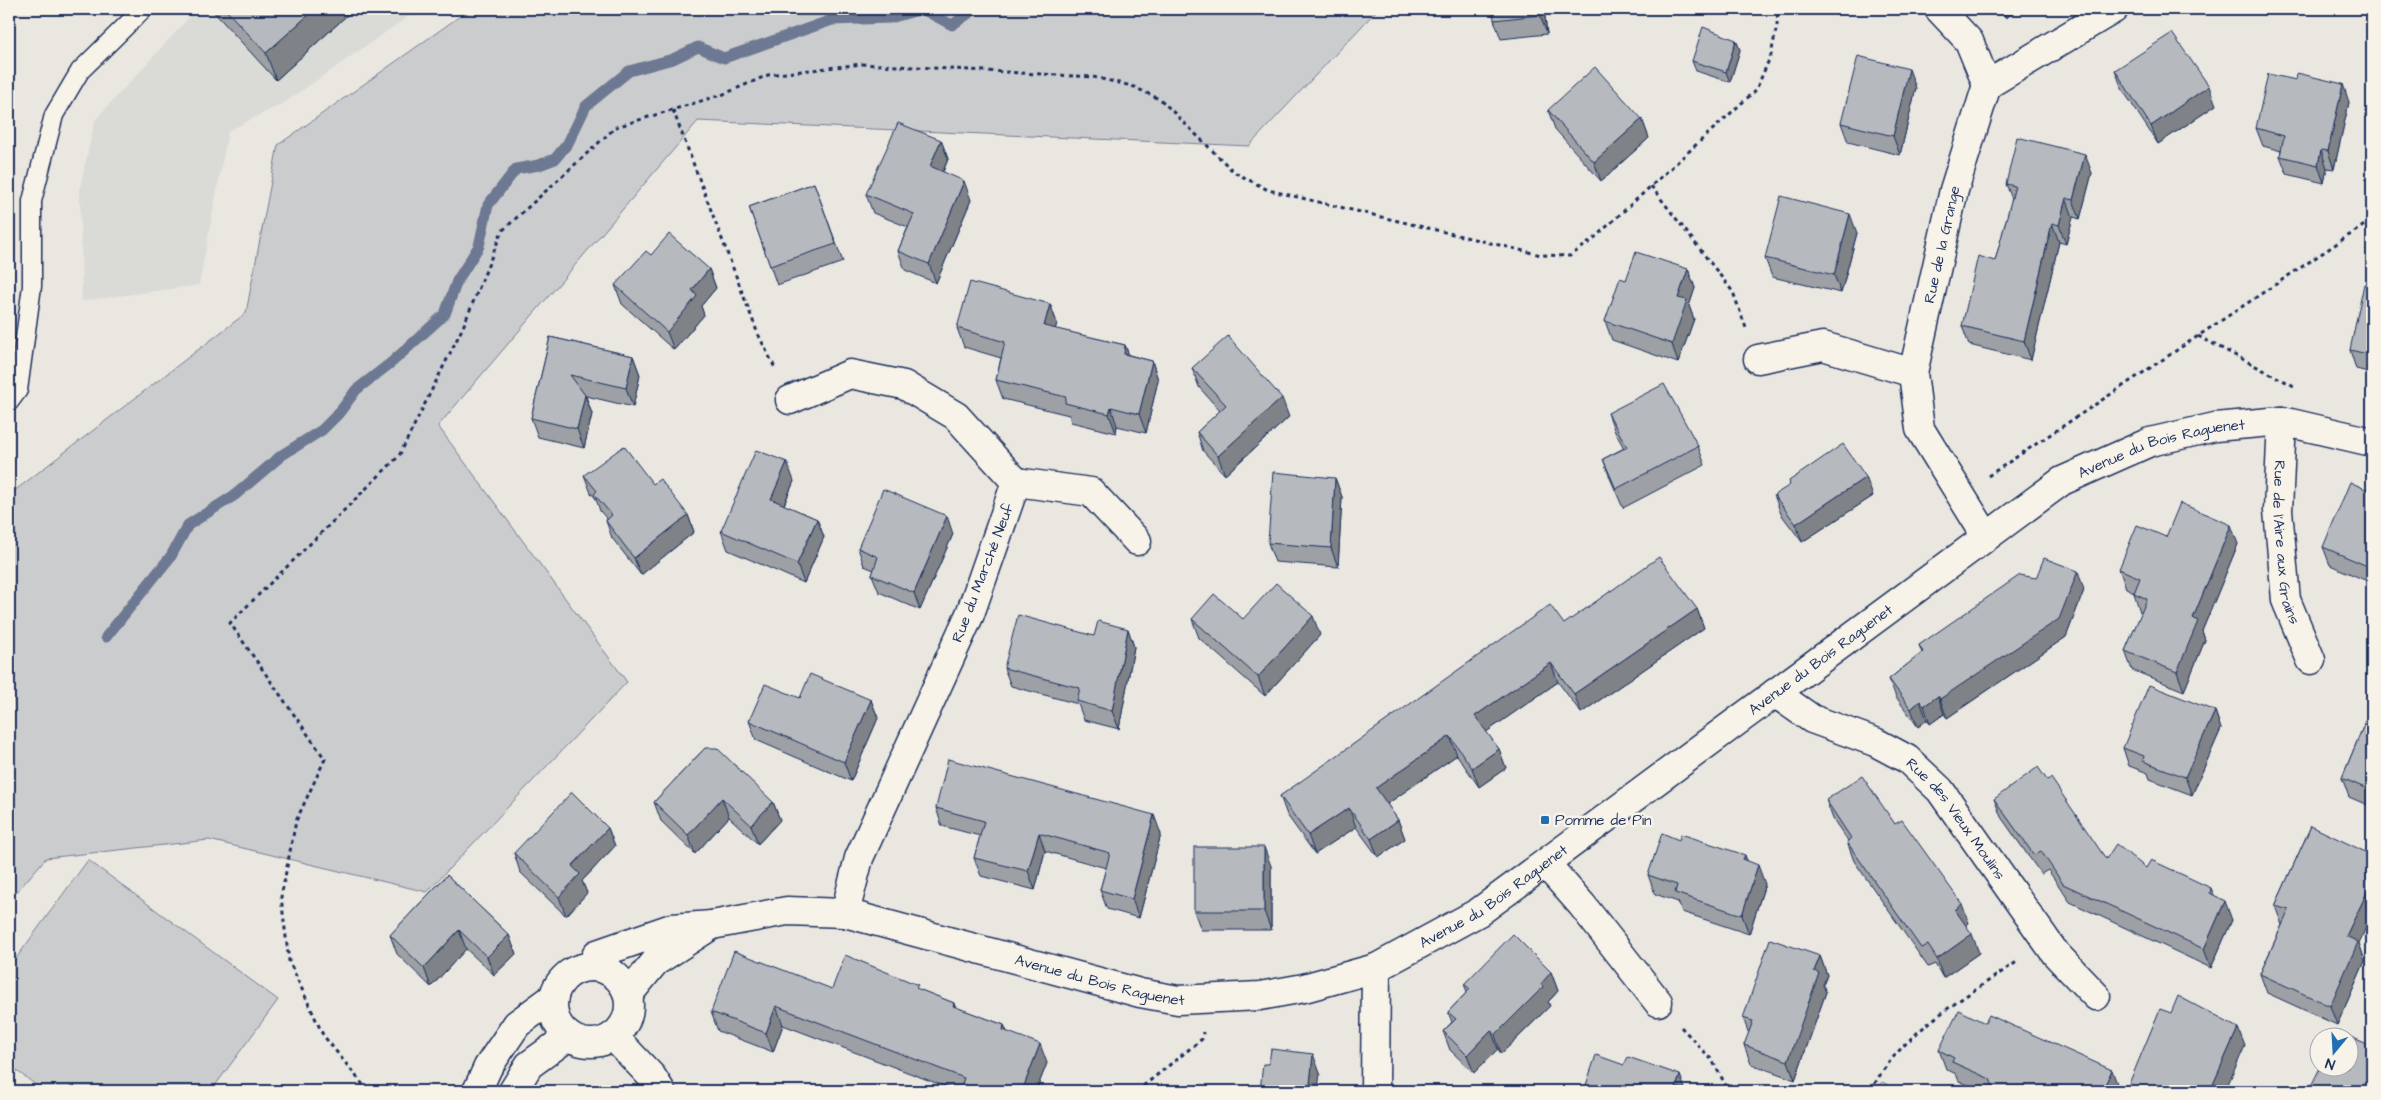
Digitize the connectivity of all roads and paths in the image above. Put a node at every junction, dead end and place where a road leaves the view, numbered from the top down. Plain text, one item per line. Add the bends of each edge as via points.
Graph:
1 (143, 9) edge
2 (1939, 9) edge
3 (2114, 9) edge
4 (1987, 85) junction
5 (673, 110) dead end
6 (1651, 186) dead end
7 (2372, 220) edge
8 (2198, 336) junction
9 (1758, 359) joint
10 (1913, 373) junction
11 (2296, 388) dead end
12 (790, 400) joint
13 (9, 402) edge
14 (2282, 421) junction
15 (2372, 442) edge
16 (1016, 482) junction
17 (1961, 494) junction
18 (1986, 536) junction
19 (1137, 541) dead end
20 (2311, 660) dead end
21 (1775, 693) junction
22 (1546, 864) junction
23 (845, 913) junction
24 (712, 926) junction
25 (2047, 940) junction
26 (591, 967) junction
27 (1376, 968) junction
28 (628, 995) junction
29 (2096, 996) dead end
30 (554, 997) junction
31 (1658, 1002) joint
32 (1204, 1027) dead end
33 (569, 1036) junction
34 (613, 1036) junction
35 (477, 1091) edge
36 (513, 1091) edge
37 (661, 1091) edge
38 (1137, 1091) edge
39 (1376, 1091) edge
40 (1729, 1091) edge
41 (1870, 1091) edge

1 - 13 lane via 80,71 54,115 32,201 32,286 18,390
2 - 4 street via 1968,41
3 - 4 street
4 - 10 street, Rue de la Grange via 1954,190
5 - 12 path via 758,334
6 - 9 path via 1732,292
7 - 8 path
8 - 11 path
8 - 17 path
9 - 10 street via 1823,346
10 - 17 street, Rue de la Grange via 1920,430
12 - 16 street via 850,374 904,385 956,416
14 - 15 street, Avenue du Bois Raguenet
14 - 18 street, Avenue du Bois Raguenet via 2215,426 2150,442 2062,481
14 - 20 street, Rue de l'Aire aux Grains via 2278,510 2286,600
16 - 19 street via 1091,492
16 - 23 street, Rue du Marché Neuf via 970,614 859,858
17 - 18 street, Rue de la Grange
18 - 21 street, Avenue du Bois Raguenet
21 - 22 street, Avenue du Bois Raguenet
21 - 25 street, Rue des Vieux Moulins via 1812,720 1875,742 1907,759 1940,790
22 - 27 street, Avenue du Bois Raguenet via 1479,912
22 - 31 street
23 - 24 street, Avenue du Bois Raguenet via 787,911
23 - 27 street, Avenue du Bois Raguenet via 1140,993 1178,1000 1260,996 1304,988
24 - 26 street, Avenue du Bois Raguenet via 672,928 597,954
24 - 28 street, Avenue du Bois Raguenet via 655,962
25 - 29 street, Rue des Vieux Moulins via 2055,953
25 - 41 path via 1912,1036 1879,1074
26 - 28 street via 614,974
26 - 30 street, Avenue du Bois Raguenet via 567,975
27 - 39 street
28 - 34 street via 627,1018
30 - 33 street via 556,1019
30 - 35 street, Avenue du Bois Raguenet via 517,1024
31 - 40 path via 1712,1060
32 - 38 path via 1202,1039
33 - 34 street via 591,1043
33 - 36 street via 529,1066
34 - 37 street

